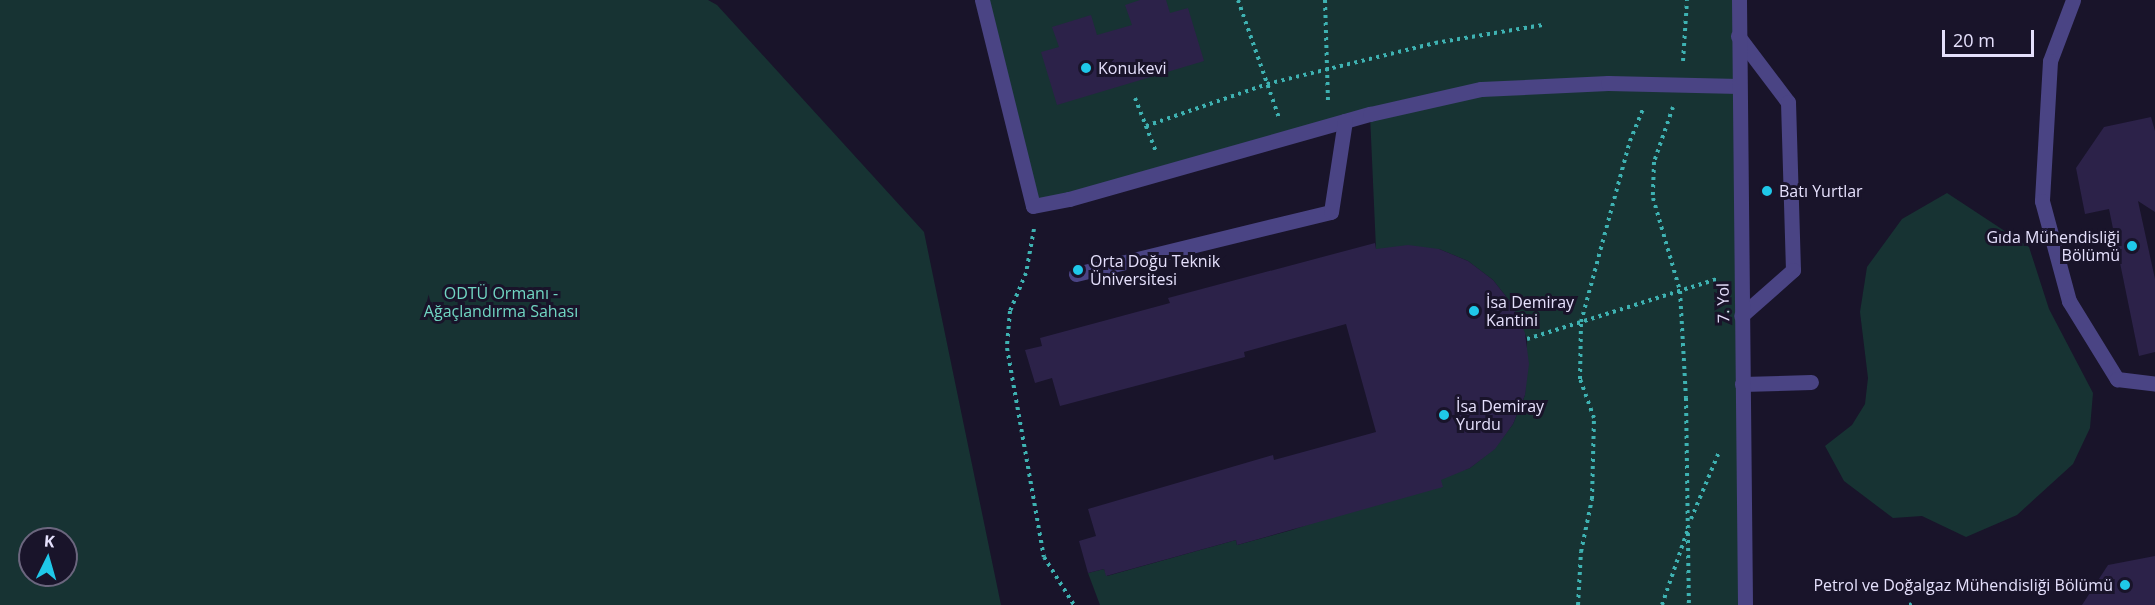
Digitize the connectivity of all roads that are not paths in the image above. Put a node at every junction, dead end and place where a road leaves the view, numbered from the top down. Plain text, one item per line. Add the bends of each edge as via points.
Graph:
1 (982, 0) edge
2 (1739, 0) edge
3 (2073, 0) edge
4 (1738, 36) junction
5 (1739, 86) junction
6 (1345, 121) junction
7 (1076, 274) dead end
8 (1742, 316) junction
9 (1811, 382) dead end
10 (1742, 384) junction
11 (2155, 384) edge
12 (1745, 605) edge

1 - 6 street via 1033,206
2 - 4 street, 7. Yol
3 - 11 street via 2050,61 2042,201 2069,301 2117,379
4 - 5 street, 7. Yol
4 - 8 street via 1788,102 1793,270
5 - 6 street via 1481,89
5 - 8 street, 7. Yol
6 - 7 street via 1331,212
8 - 10 street, 7. Yol
9 - 10 street
10 - 12 street, 7. Yol

